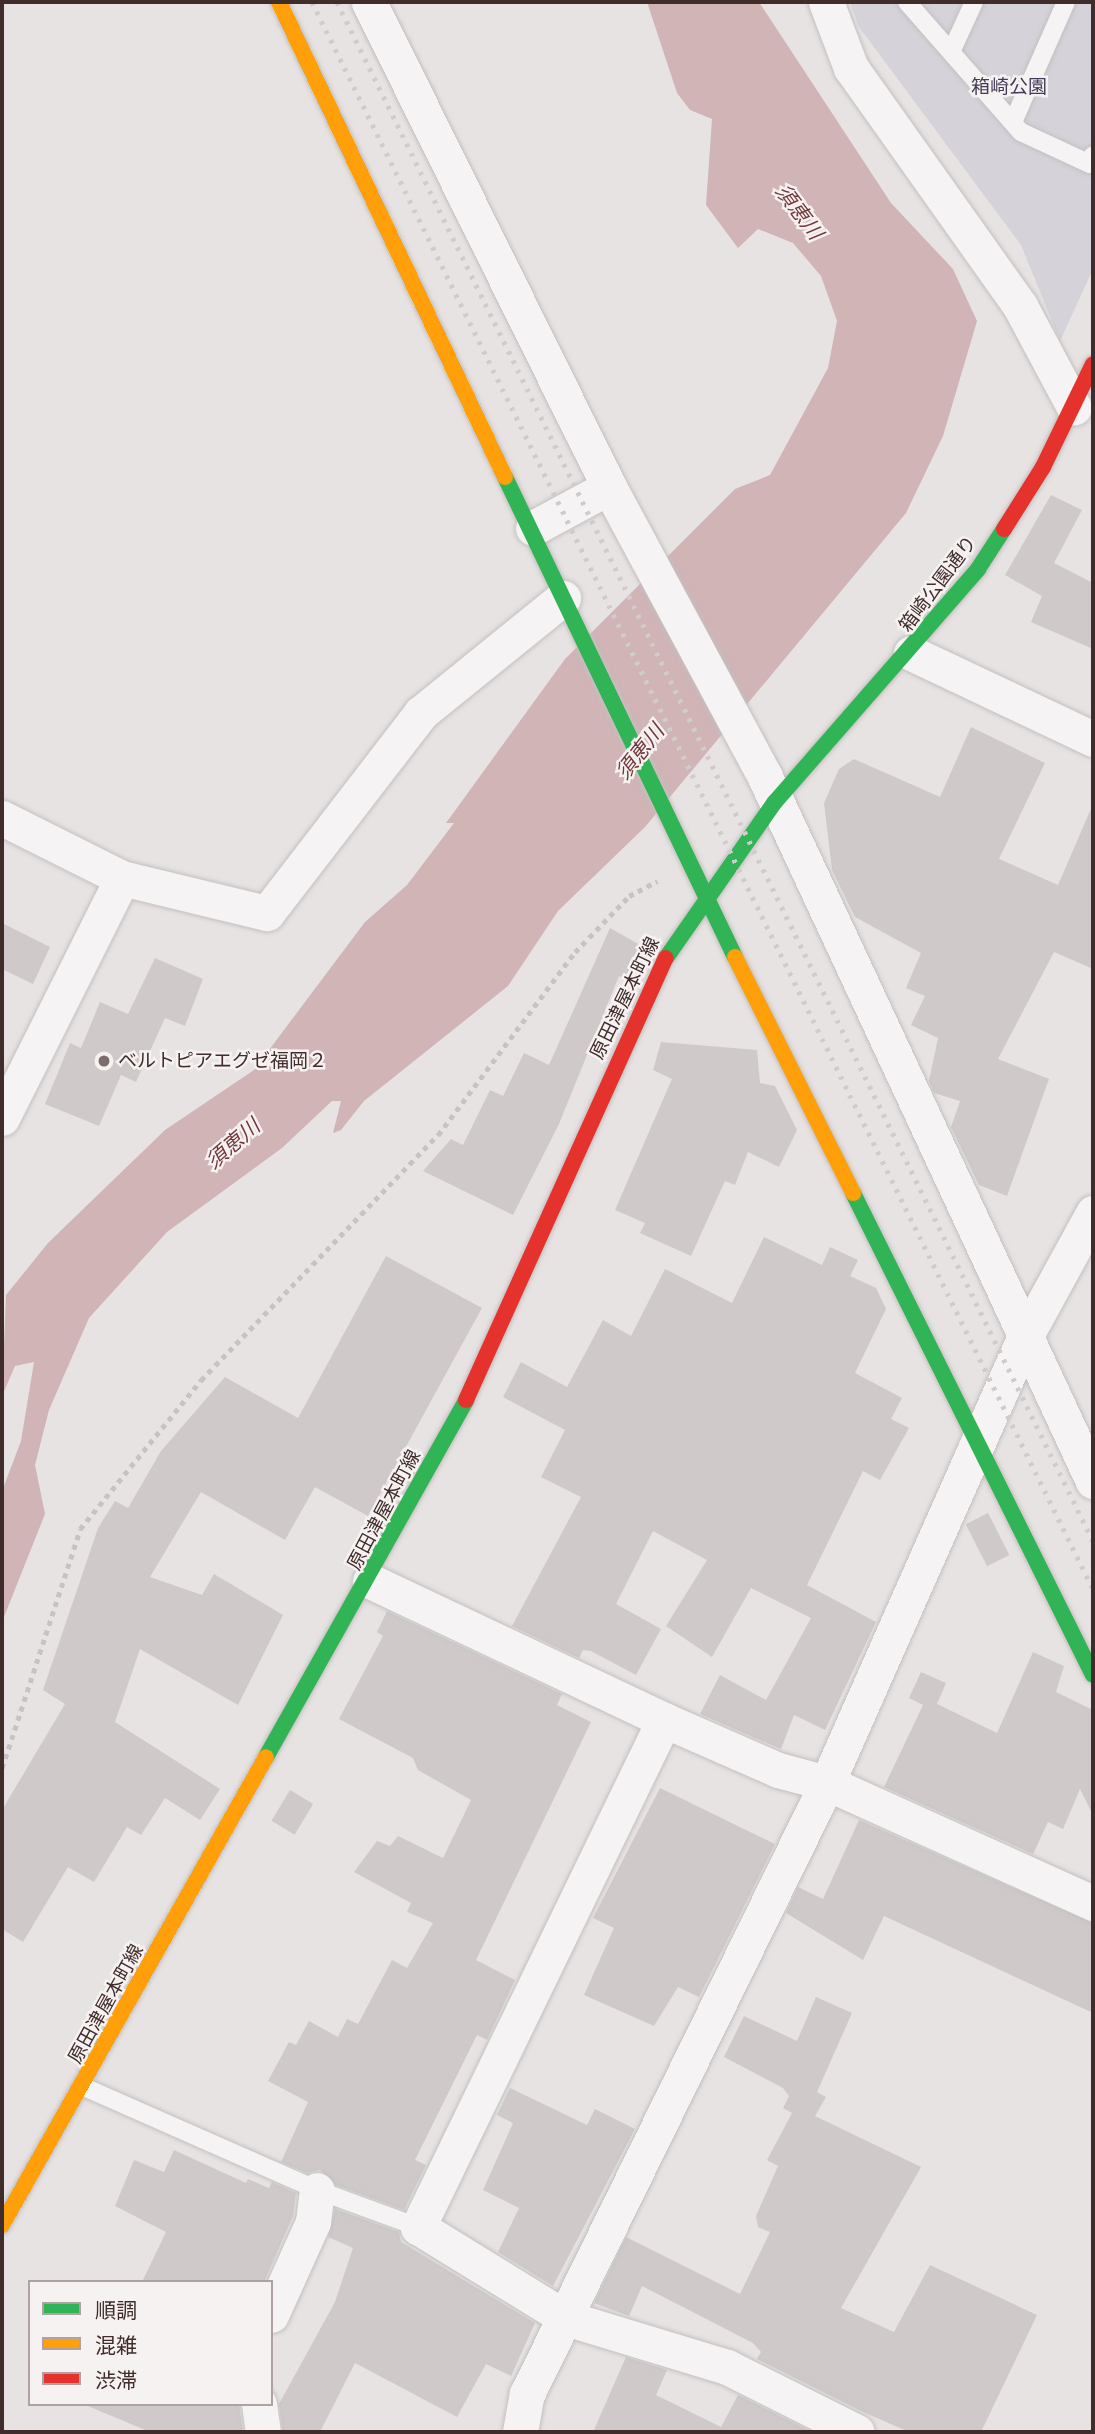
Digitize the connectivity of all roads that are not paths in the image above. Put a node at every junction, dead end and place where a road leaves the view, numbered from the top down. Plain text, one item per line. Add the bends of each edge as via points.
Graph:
1 (279, 2) edge
2 (369, 2) edge
3 (825, 2) edge
4 (907, 2) edge
5 (974, 2) edge
6 (1066, 2) edge
7 (951, 52) junction
8 (1013, 122) junction
9 (1093, 155) edge
10 (1093, 363) edge
11 (1074, 407) junction
12 (609, 487) junction
13 (533, 528) junction
14 (564, 598) junction
15 (911, 653) junction
16 (1093, 739) edge
17 (770, 789) junction
18 (2, 818) edge
19 (122, 878) junction
20 (705, 897) junction
21 (2, 1118) edge
22 (1093, 1213) edge
23 (1024, 1339) junction
24 (979, 1438) junction
25 (1093, 1481) edge
26 (370, 1581) junction
27 (1093, 1675) edge
28 (664, 1720) junction
29 (827, 1783) junction
30 (1093, 1903) edge
31 (84, 2087) junction
32 (317, 2190) junction
33 (2, 2225) edge
34 (418, 2227) junction
35 (273, 2311) edge
36 (566, 2318) junction
37 (259, 2406) edge
38 (263, 2432) edge
39 (520, 2432) edge
40 (857, 2432) edge

1 - 13 street
2 - 12 street
3 - 11 street via 851,68 1020,306
4 - 7 lane
5 - 7 lane
6 - 8 lane
7 - 8 lane
8 - 9 lane via 1090,163
10 - 11 street, 箱崎公園通り
11 - 15 street, 箱崎公園通り via 1009,523
12 - 13 street
12 - 17 street
13 - 14 street
14 - 19 street via 421,713 267,913
14 - 20 street
15 - 16 street
15 - 17 street, 箱崎公園通り
17 - 20 street, 原田津屋本町線
17 - 23 street
18 - 19 street
19 - 21 street
20 - 24 street
20 - 26 street, 原田津屋本町線 via 629,1034 507,1320
22 - 23 street
23 - 24 street
23 - 25 street
24 - 27 street
24 - 29 street
26 - 28 street
26 - 31 street, 原田津屋本町線
28 - 29 street via 778,1770
28 - 34 street
29 - 30 street
29 - 36 street
31 - 32 lane
31 - 33 street, 原田津屋本町線
32 - 34 lane
32 - 35 street via 313,2222
34 - 36 street
36 - 39 street via 527,2394
36 - 40 street via 727,2367
37 - 38 street

